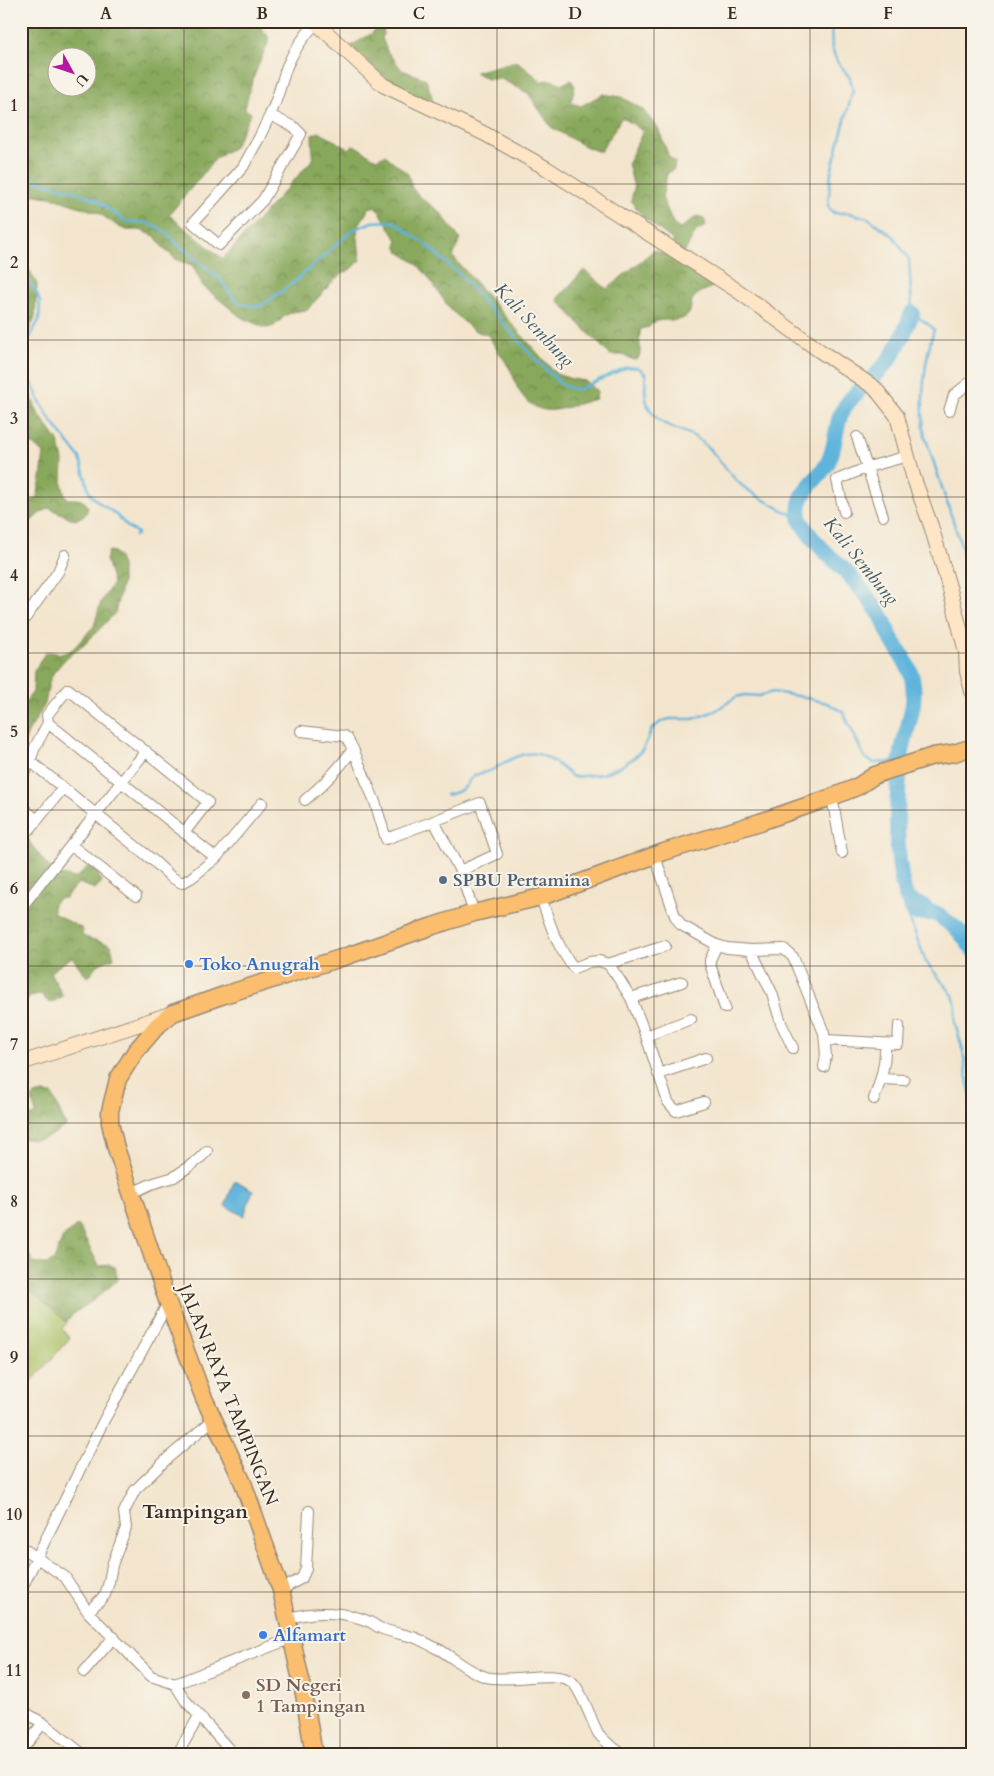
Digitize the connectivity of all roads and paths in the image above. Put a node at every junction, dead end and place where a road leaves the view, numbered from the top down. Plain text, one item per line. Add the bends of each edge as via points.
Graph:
1 (315, 22) edge
2 (270, 116) junction
3 (973, 380) edge
4 (949, 411) dead end
5 (857, 436) dead end
6 (908, 456) junction
7 (868, 467) junction
8 (844, 512) dead end
9 (883, 516) dead end
10 (65, 555) dead end
11 (21, 624) edge
12 (973, 695) edge
13 (48, 723) junction
14 (301, 731) dead end
15 (973, 747) edge
16 (353, 749) junction
17 (146, 751) junction
18 (30, 761) junction
19 (21, 780) edge
20 (122, 782) junction
21 (63, 788) junction
22 (832, 797) junction
23 (305, 800) dead end
24 (262, 803) dead end
25 (21, 806) edge
26 (96, 814) junction
27 (37, 820) junction
28 (434, 821) junction
29 (30, 829) dead end
30 (184, 833) junction
31 (71, 845) junction
32 (842, 853) dead end
33 (654, 856) junction
34 (216, 858) junction
35 (460, 871) junction
36 (136, 896) dead end
37 (540, 897) junction
38 (24, 905) edge
39 (474, 913) junction
40 (717, 945) junction
41 (665, 946) dead end
42 (751, 950) junction
43 (608, 964) junction
44 (682, 982) dead end
45 (631, 998) junction
46 (725, 1008) dead end
47 (173, 1013) junction
48 (691, 1019) dead end
49 (899, 1026) dead end
50 (646, 1036) junction
51 (826, 1040) junction
52 (885, 1045) junction
53 (793, 1048) dead end
54 (706, 1058) dead end
55 (21, 1063) edge
56 (824, 1067) dead end
57 (658, 1074) junction
58 (882, 1079) junction
59 (904, 1080) dead end
60 (874, 1099) dead end
61 (704, 1102) dead end
62 (208, 1151) dead end
63 (132, 1193) junction
64 (168, 1303) junction
65 (214, 1418) junction
66 (308, 1511) dead end
67 (21, 1547) edge
68 (37, 1556) junction
69 (21, 1590) edge
70 (281, 1590) junction
71 (88, 1612) junction
72 (288, 1619) junction
73 (114, 1637) junction
74 (292, 1638) junction
75 (84, 1672) dead end
76 (174, 1684) junction
77 (21, 1710) edge
78 (199, 1716) junction
79 (43, 1722) junction
80 (21, 1751) edge
81 (84, 1755) edge
82 (177, 1755) edge
83 (234, 1755) edge
84 (314, 1755) edge
85 (624, 1755) edge

1 - 2 street via 293,53
1 - 6 main road via 383,85 485,134 546,168 738,291 875,388 897,416
2 - 2 street via 301,134 263,200 219,245 193,223 243,167
3 - 4 street via 954,395
5 - 7 street
6 - 7 street
6 - 12 main road via 950,590
7 - 8 street via 837,480
7 - 9 street
10 - 11 street via 58,572
13 - 17 street via 47,715 68,689
13 - 18 street
13 - 20 street
14 - 16 street via 344,736
15 - 22 main road
16 - 23 street
16 - 28 street via 386,839
17 - 20 street
17 - 30 street via 208,802
18 - 19 street
18 - 21 street
20 - 26 street
20 - 30 street
21 - 26 street
21 - 27 street
22 - 32 street
22 - 33 main road
24 - 34 street
25 - 27 street
26 - 31 street
26 - 34 street via 182,883
27 - 29 street
28 - 35 street
28 - 35 street via 480,803 497,854
30 - 34 street
31 - 36 street
31 - 38 street
33 - 37 main road
33 - 40 street via 674,916 681,925
35 - 39 street
37 - 39 main road
37 - 43 street via 551,929 574,968 589,962
39 - 47 main road
40 - 42 street
40 - 46 street via 710,964
41 - 43 street
42 - 51 street via 784,950 790,953
42 - 53 street
43 - 45 street
44 - 45 street
45 - 50 street
47 - 55 main road
47 - 63 main road, JALAN RAYA TAMPINGAN via 135,1052 118,1079 113,1096 110,1124
48 - 50 street
49 - 52 street via 898,1044
50 - 57 street
51 - 52 street
51 - 56 street
52 - 58 street
54 - 57 street
57 - 61 street via 668,1102 676,1111
58 - 59 street
58 - 60 street
62 - 63 street via 174,1177
63 - 64 main road, JALAN RAYA TAMPINGAN
64 - 65 main road, JALAN RAYA TAMPINGAN
64 - 68 street via 99,1430
65 - 70 main road, JALAN RAYA TAMPINGAN via 243,1483
65 - 71 street via 135,1490 124,1512 126,1528 105,1595
66 - 70 street via 306,1569 302,1578
67 - 68 street
68 - 69 street
68 - 71 street via 65,1577
70 - 72 main road, JALAN RAYA TAMPINGAN
71 - 73 street
72 - 74 main road, JALAN RAYA TAMPINGAN
72 - 85 street via 316,1613 352,1617 429,1644 485,1676 502,1680 566,1679 576,1686 599,1734
73 - 75 street
73 - 76 street via 151,1676
74 - 76 street
74 - 84 main road, JALAN RAYA TAMPINGAN
76 - 78 street
77 - 79 street
78 - 82 street
78 - 83 street
79 - 80 street
79 - 81 street

